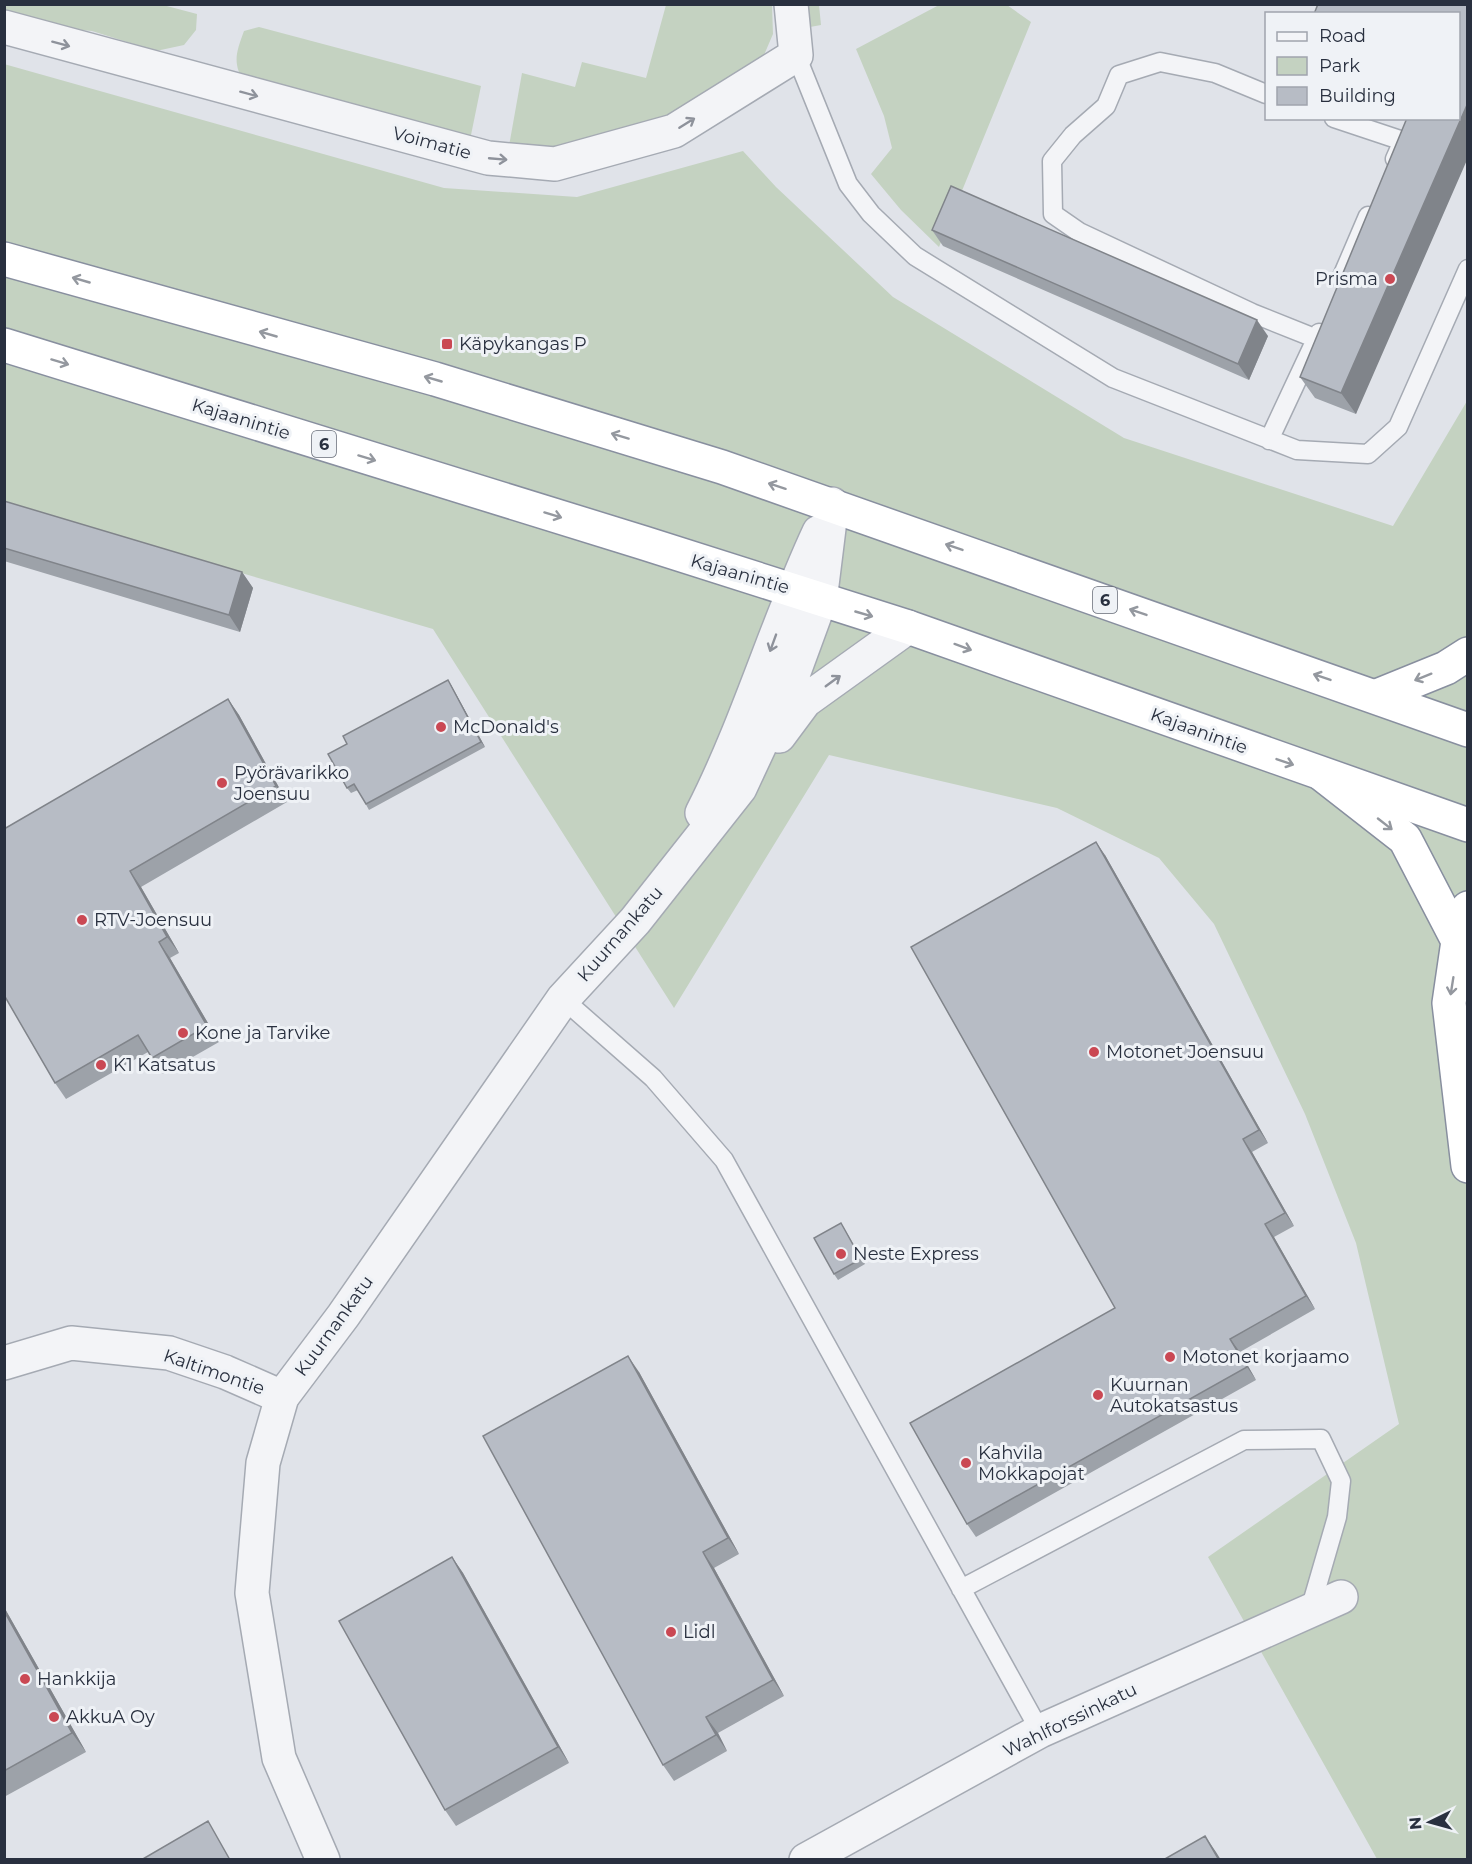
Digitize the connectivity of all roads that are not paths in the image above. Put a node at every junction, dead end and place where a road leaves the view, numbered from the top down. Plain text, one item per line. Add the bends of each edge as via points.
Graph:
1 (790, 4) edge
2 (4, 27) edge
3 (796, 55) junction
4 (1265, 94) edge
5 (1342, 120) edge
6 (1389, 171) edge
7 (1375, 201) edge
8 (4, 259) edge
9 (1467, 269) edge
10 (1334, 296) edge
11 (1325, 317) edge
12 (1317, 339) junction
13 (4, 345) edge
14 (1269, 440) junction
15 (832, 504) junction
16 (807, 595) junction
17 (908, 627) junction
18 (1467, 654) edge
19 (1377, 696) junction
20 (1467, 730) edge
21 (1323, 775) junction
22 (740, 788) junction
23 (1467, 825) edge
24 (671, 874) junction
25 (1467, 908) edge
26 (1458, 941) junction
27 (563, 999) junction
28 (1467, 1166) edge
29 (4, 1363) edge
30 (282, 1396) junction
31 (961, 1589) junction
32 (1341, 1597) dead end
33 (1310, 1610) junction
34 (1040, 1731) junction
35 (323, 1860) edge
36 (806, 1860) edge

1 - 3 street
2 -> 3 street, Voimatie via 488,158 555,164 674,131
3 - 14 lane via 848,184 871,214 915,256 1113,378
4 - 12 lane via 1215,73 1160,62 1119,75 1106,106 1073,135 1052,161 1053,214 1079,232 1251,313
5 - 6 lane via 1406,134
7 - 10 lane
15 -> 8 highway, 6 via 435,379
9 - 14 lane via 1398,428 1368,454 1297,450
11 - 12 lane
12 - 14 lane
13 -> 16 highway, Kajaanintie / 6
15 - 16 street, Kuurnankatu
19 -> 15 highway, 6
16 -> 17 highway, Kajaanintie / 6
16 - 22 street, Kuurnankatu via 794,672
16 -> 24 street, Kuurnankatu
17 -> 21 highway, Kajaanintie / 6
22 -> 17 street via 806,701
18 -> 19 highway via 1446,668
19 - 20 highway, 6
21 - 23 highway, Kajaanintie / 6
21 -> 26 highway via 1405,839
22 - 24 street, Kuurnankatu
24 - 27 street, Kuurnankatu via 635,921
25 - 26 highway
26 -> 28 highway via 1449,1003
27 - 30 street, Kuurnankatu via 343,1316
27 - 31 lane via 653,1078 724,1160
29 - 30 street, Kaltimontie via 70,1343 169,1353
30 - 35 street, Kuurnankatu via 263,1463 252,1593 279,1758
31 - 33 lane via 1244,1440 1321,1439 1341,1481 1337,1517
31 - 34 lane
32 - 33 street, Wahlforssinkatu
33 - 34 street, Wahlforssinkatu
34 - 36 street, Wahlforssinkatu

